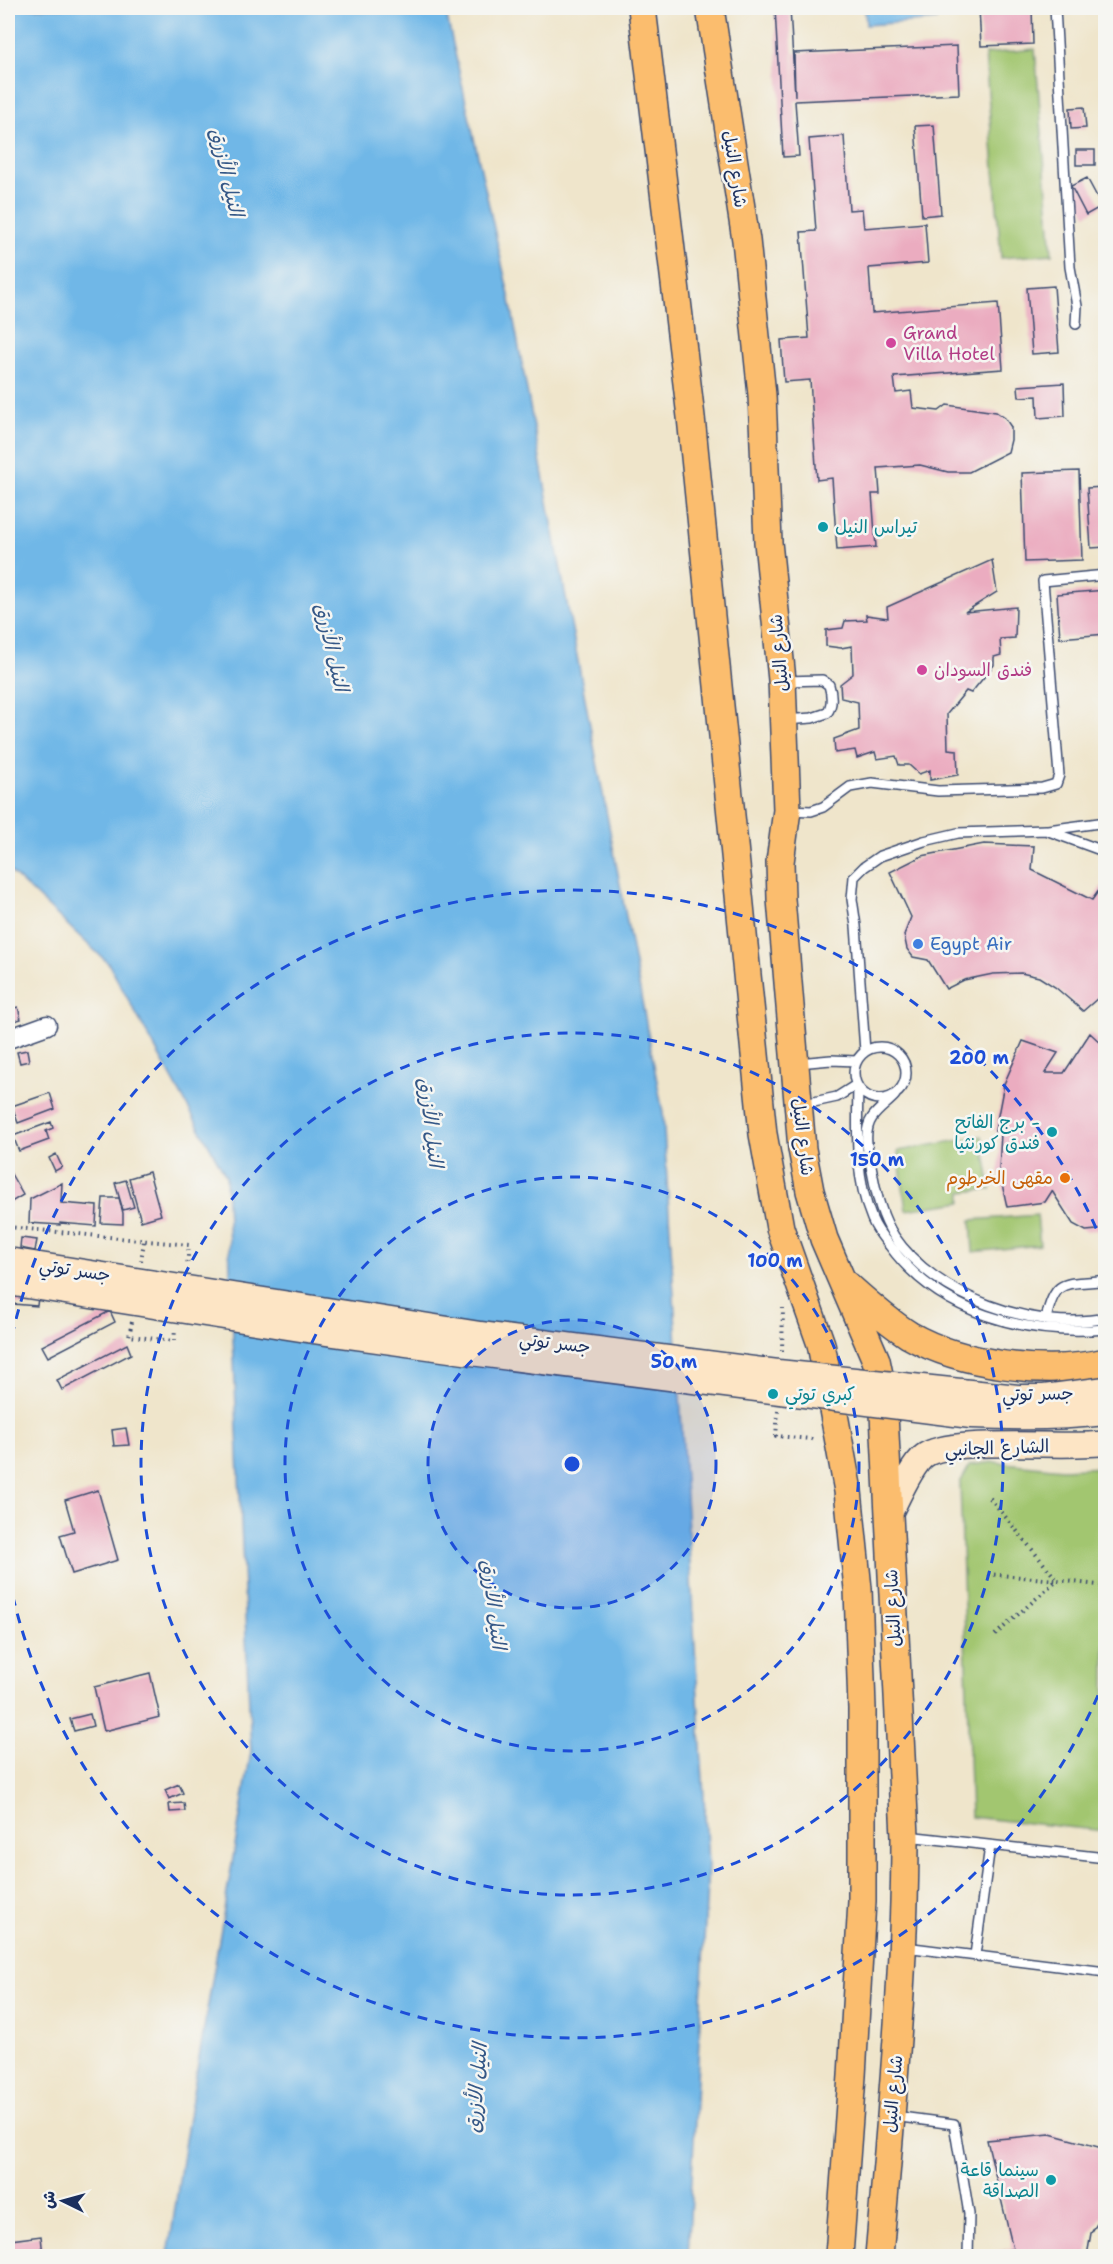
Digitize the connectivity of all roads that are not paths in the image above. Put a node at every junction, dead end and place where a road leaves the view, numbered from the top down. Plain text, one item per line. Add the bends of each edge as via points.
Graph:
1 (642, 8) edge
2 (711, 8) edge
3 (1055, 8) edge
4 (1076, 324) dead end
5 (1106, 575) edge
6 (782, 680) junction
7 (783, 720) junction
8 (787, 810) junction
9 (1106, 822) edge
10 (1046, 830) junction
11 (1105, 851) edge
12 (46, 1025) dead end
13 (8, 1039) edge
14 (865, 1051) junction
15 (856, 1061) junction
16 (795, 1063) junction
17 (857, 1086) junction
18 (895, 1095) junction
19 (798, 1106) junction
20 (8, 1260) edge
21 (839, 1279) junction
22 (1106, 1280) edge
23 (8, 1283) edge
24 (1106, 1318) edge
25 (1046, 1319) junction
26 (1106, 1329) edge
27 (1106, 1362) edge
28 (1106, 1389) edge
29 (1106, 1413) edge
30 (1106, 1443) edge
31 (889, 1515) junction
32 (904, 1836) junction
33 (990, 1846) junction
34 (1106, 1858) edge
35 (862, 1901) junction
36 (905, 1903) junction
37 (902, 1946) junction
38 (975, 1955) junction
39 (1106, 1972) edge
40 (891, 2116) junction
41 (839, 2256) edge
42 (879, 2256) edge
43 (968, 2256) edge

1 - 35 main road, شارع النيل via 691,417 763,1134 780,1228 821,1344 848,1491 858,1588
2 - 6 main road, شارع النيل via 746,240 762,395 768,542
3 - 4 lane
5 - 8 lane via 1043,581 1059,776 1056,784 1042,788 938,791 872,783 850,787 811,811
6 - 7 main road, شارع النيل
6 - 7 lane via 822,680 829,686 831,697 827,713
7 - 8 main road, شارع النيل
8 - 16 main road, شارع النيل via 780,862
9 - 10 lane
10 - 11 lane
10 - 14 lane via 958,833 935,838 880,856 854,877 852,899
12 - 13 street
14 - 15 lane
14 - 18 lane via 885,1046 902,1057 906,1078
15 - 16 lane
15 - 17 lane via 853,1073
16 - 19 main road, شارع النيل
17 - 18 lane via 875,1099
17 - 19 lane via 837,1097
17 - 26 lane via 857,1143 872,1219 904,1266 933,1291 999,1321 1061,1330
18 - 25 lane via 871,1120 867,1137 878,1200 895,1238 942,1283 1004,1310
19 - 21 main road, شارع النيل via 810,1191
20 - 28 street, جسر توتي, bridge via 480,1334 778,1372 1018,1397 1044,1398
21 - 27 main road via 910,1335 958,1355 1029,1369
21 - 31 main road, شارع النيل via 876,1360 884,1394
22 - 25 lane via 1062,1286 1052,1295
23 - 29 street, جسر توتي, bridge via 326,1333 971,1416 1029,1418
24 - 25 lane
30 - 31 street, الشارع الجانبي via 941,1448 924,1456 914,1467
31 - 32 main road, شارع النيل
32 - 33 lane
32 - 36 main road, شارع النيل
33 - 34 lane
33 - 38 lane
35 - 36 main road
35 - 41 main road, شارع النيل
36 - 37 main road, شارع النيل
37 - 38 lane
37 - 40 main road, شارع النيل
38 - 39 lane
40 - 42 main road, شارع النيل
40 - 43 lane via 954,2124 969,2214

